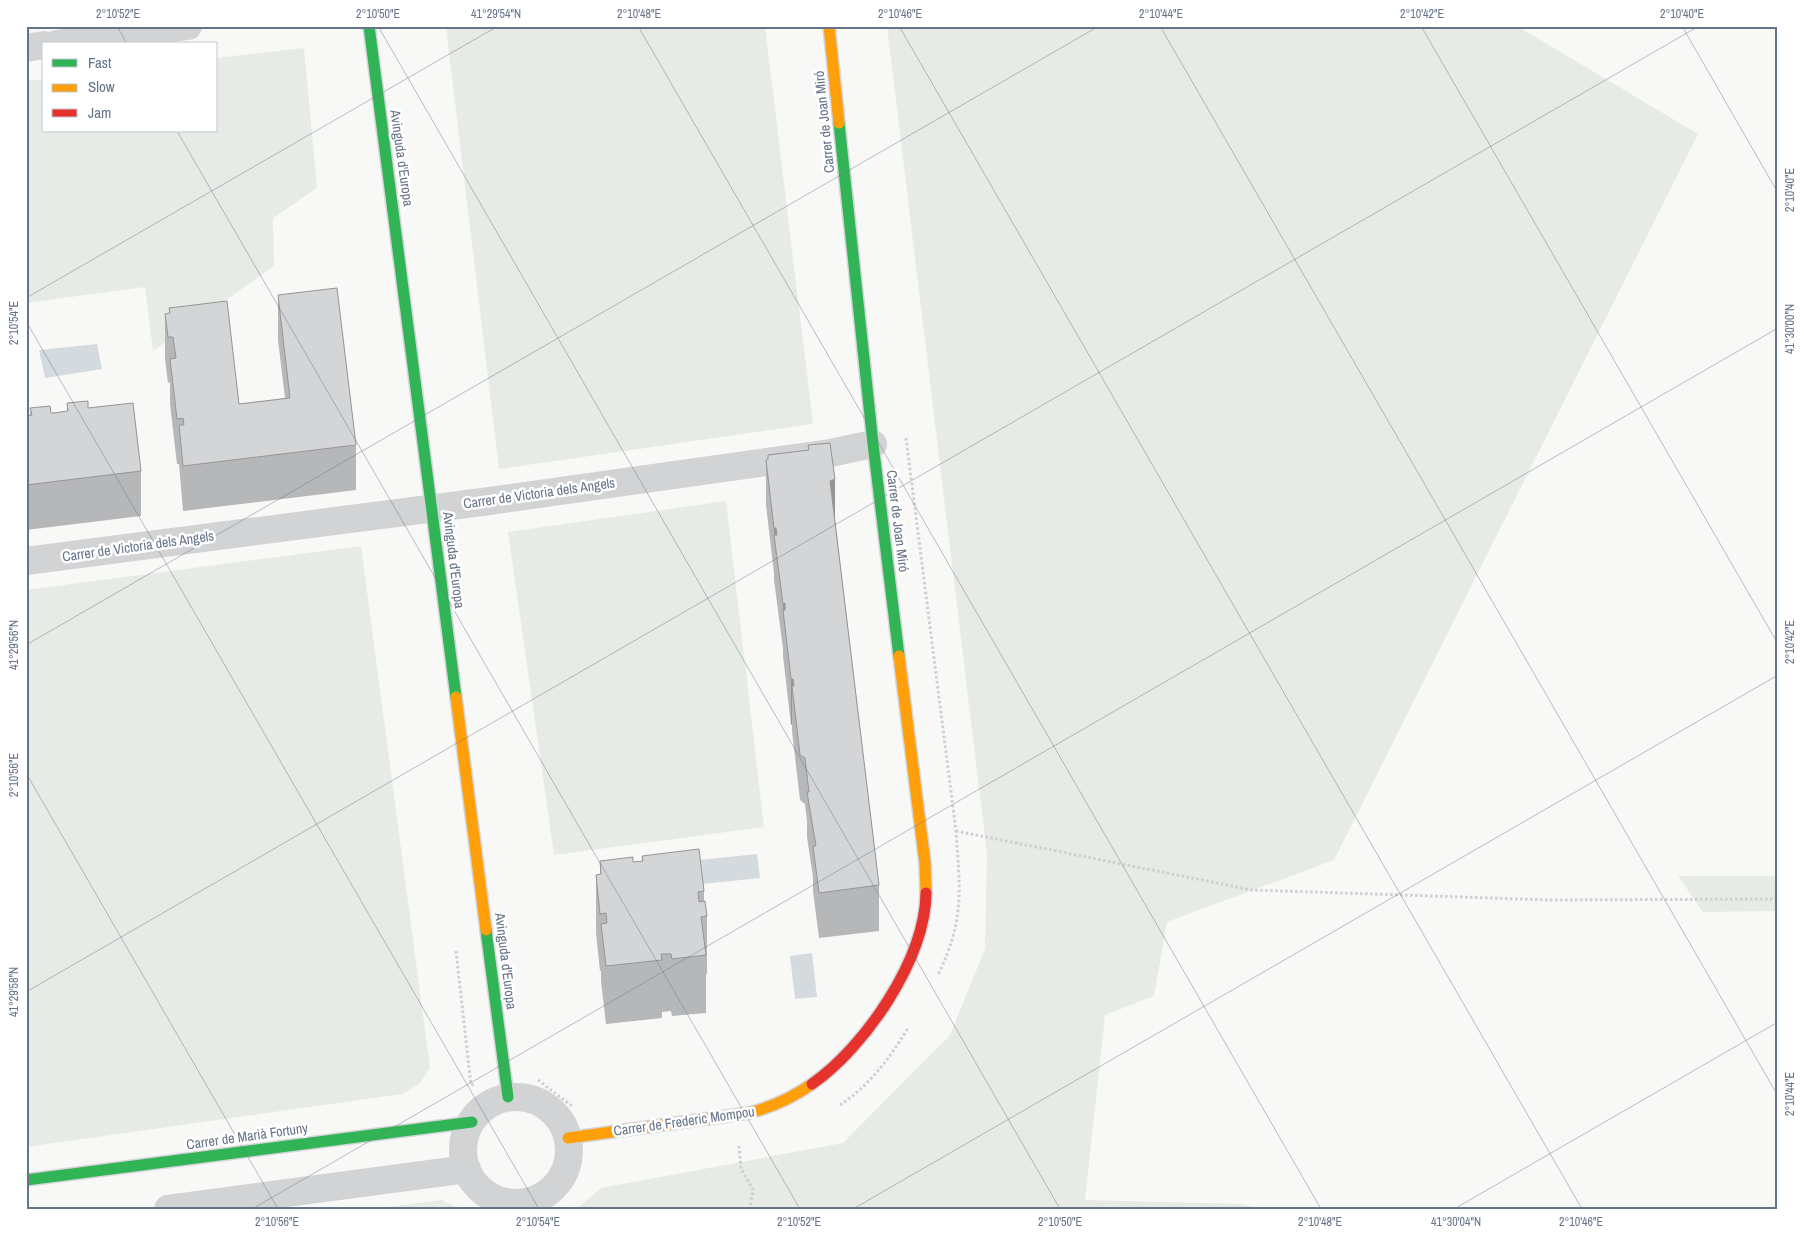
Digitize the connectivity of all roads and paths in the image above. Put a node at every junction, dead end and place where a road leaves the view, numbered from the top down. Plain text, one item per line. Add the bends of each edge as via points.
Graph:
1 (188, 26) edge
2 (369, 26) edge
3 (829, 26) edge
4 (111, 31) edge
5 (64, 42) edge
6 (42, 45) edge
7 (26, 48) edge
8 (873, 444) junction
9 (432, 507) junction
10 (26, 560) edge
11 (956, 831) dead end
12 (1778, 899) edge
13 (881, 1009) joint
14 (534, 1077) dead end
15 (508, 1097) junction
16 (576, 1109) dead end
17 (472, 1122) junction
18 (568, 1138) junction
19 (739, 1146) dead end
20 (467, 1169) junction
21 (26, 1180) edge
22 (525, 1206) edge
23 (168, 1209) edge
24 (750, 1209) edge

1 - 4 street
2 - 9 street, Avinguda d'Europa
3 - 8 street, Carrer de Joan Miró
4 - 5 street
6 - 7 street
8 - 9 street, Carrer de Victoria dels Angels via 810,456
8 - 13 street, Carrer de Joan Miró via 925,863 926,894 918,941
9 - 10 street, Carrer de Victoria dels Angels
9 - 15 street, Avinguda d'Europa
11 - 12 path via 1252,890 1551,900
13 - 18 street, Carrer de Frederic Mompou via 840,1061 811,1085 772,1107 743,1114
14 - 16 path
15 - 17 street via 479,1112
15 - 18 street via 529,1098 546,1105 559,1117
17 - 20 street via 464,1147
17 - 21 street, Carrer de Marià Fortuny
18 - 22 street via 570,1150 558,1184
19 - 24 path via 741,1169 753,1189
20 - 22 street via 474,1182 488,1195
20 - 23 street

